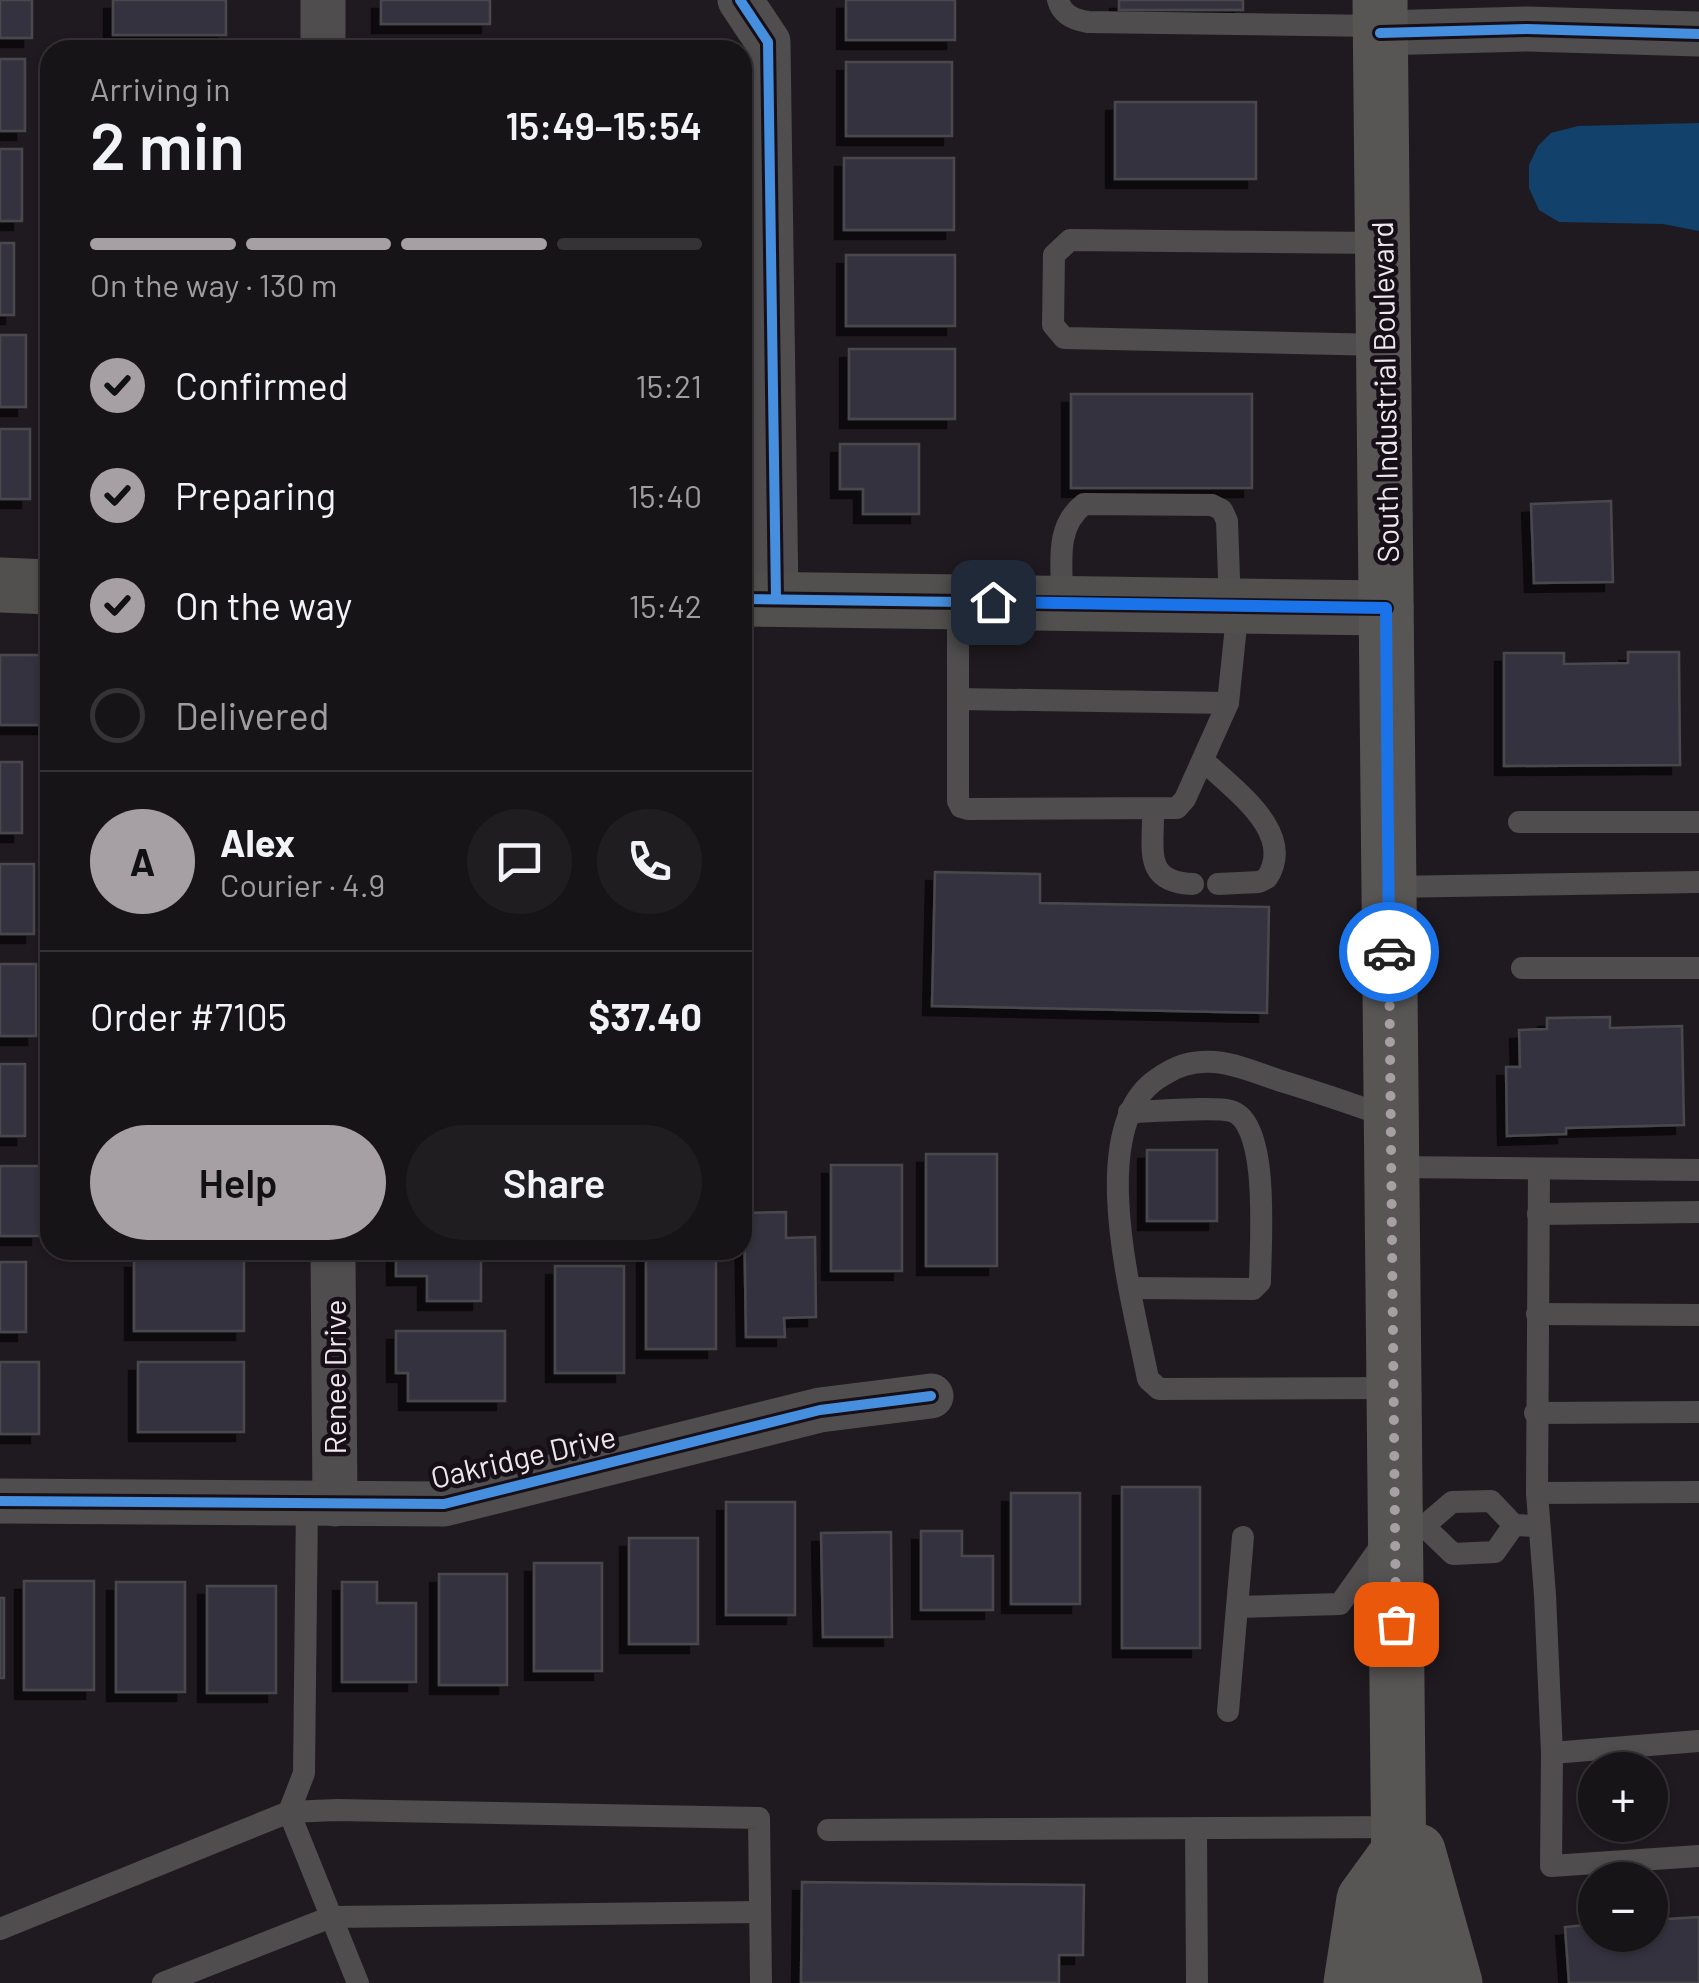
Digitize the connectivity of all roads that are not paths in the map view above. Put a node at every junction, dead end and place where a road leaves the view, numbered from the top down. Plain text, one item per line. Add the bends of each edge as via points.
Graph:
1 (323, 0) edge
2 (740, 0) edge
3 (1058, 0) edge
4 (1380, 20) edge
5 (1699, 34) edge
6 (323, 40) edge
7 (1382, 243) junction
8 (1383, 345) junction
9 (0, 585) edge
10 (40, 587) edge
11 (759, 599) edge
12 (958, 602) junction
13 (1062, 604) junction
14 (1234, 606) junction
15 (1386, 608) junction
16 (958, 698) junction
17 (1228, 704) junction
18 (1203, 760) junction
19 (1153, 810) junction
20 (1519, 822) dead end
21 (1699, 822) edge
22 (1699, 882) edge
23 (1193, 884) dead end
24 (1218, 884) dead end
25 (1388, 887) junction
26 (1522, 968) dead end
27 (1699, 968) edge
28 (1129, 1112) junction
29 (1391, 1142) junction
30 (1539, 1170) junction
31 (1699, 1170) edge
32 (1699, 1212) edge
33 (1538, 1214) junction
34 (333, 1260) edge
35 (1131, 1288) junction
36 (1536, 1314) junction
37 (1699, 1315) edge
38 (1393, 1388) junction
39 (931, 1396) dead end
40 (1699, 1412) edge
41 (1535, 1413) junction
42 (1699, 1492) edge
43 (1536, 1493) junction
44 (0, 1501) edge
45 (321, 1503) junction
46 (1514, 1525) junction
47 (1410, 1526) junction
48 (1539, 1526) junction
49 (1243, 1537) dead end
50 (1237, 1607) junction
51 (1228, 1711) dead end
52 (1699, 1741) edge
53 (1552, 1753) junction
54 (289, 1812) junction
55 (1398, 1818) junction
56 (1196, 1828) junction
57 (828, 1830) dead end
58 (1699, 1856) edge
59 (760, 1912) junction
60 (332, 1917) junction
61 (0, 1929) edge
62 (162, 1983) edge
63 (358, 1983) edge
64 (761, 1983) edge
65 (1197, 1983) edge
66 (1351, 1983) edge
67 (1400, 1983) edge
68 (1455, 1983) edge

1 - 6 street
2 - 11 street via 768,42
3 - 4 lane via 1074,20 1088,22
4 - 5 street
4 - 7 main road, South Industrial Boulevard
7 - 8 main road, South Industrial Boulevard
7 - 8 lane via 1070,240 1054,256 1053,325 1064,338
8 - 15 main road, South Industrial Boulevard
9 - 10 street
11 - 12 street
12 - 13 street
12 - 16 lane
13 - 14 street
13 - 14 lane via 1063,528 1084,504 1212,505 1227,521
14 - 15 street
14 - 17 lane
15 - 25 main road, South Industrial Boulevard
16 - 17 lane
16 - 19 lane via 961,807
17 - 18 lane
18 - 19 lane via 1178,808
18 - 24 lane via 1267,824 1275,842 1267,878
19 - 23 lane via 1157,872 1164,880
20 - 21 lane
22 - 25 lane
25 - 29 main road, South Industrial Boulevard
26 - 27 lane
28 - 29 lane via 1148,1085 1173,1068 1216,1062 1242,1068
28 - 35 lane via 1120,1148 1120,1229
28 - 35 lane via 1231,1110 1249,1124 1258,1148 1260,1282 1253,1288
29 - 30 lane
29 - 38 main road, South Industrial Boulevard
30 - 31 lane
30 - 33 lane
32 - 33 lane
33 - 36 lane
34 - 45 street, Renee Drive
35 - 38 lane via 1148,1379 1160,1388
36 - 37 lane
36 - 41 lane
38 - 47 main road, South Industrial Boulevard
39 - 45 street, Oakridge Drive via 820,1410 444,1504
40 - 41 lane
41 - 43 lane
42 - 43 lane
43 - 48 lane
44 - 45 street, Oakridge Drive
45 - 54 lane via 304,1772
46 - 47 lane via 1491,1501 1452,1502
46 - 47 lane via 1495,1552 1453,1554
46 - 48 lane
47 - 50 lane via 1340,1604
47 - 55 main road, South Industrial Boulevard
48 - 53 lane
49 - 50 lane
50 - 51 lane
52 - 53 lane
53 - 58 lane via 1551,1866
54 - 59 lane via 759,1818
54 - 60 lane
54 - 61 lane
55 - 56 lane
55 - 66 main road via 1364,1899
55 - 67 main road, South Industrial Boulevard
55 - 68 main road
56 - 57 lane
56 - 65 lane
59 - 60 lane
59 - 64 lane
60 - 62 lane
60 - 63 lane

